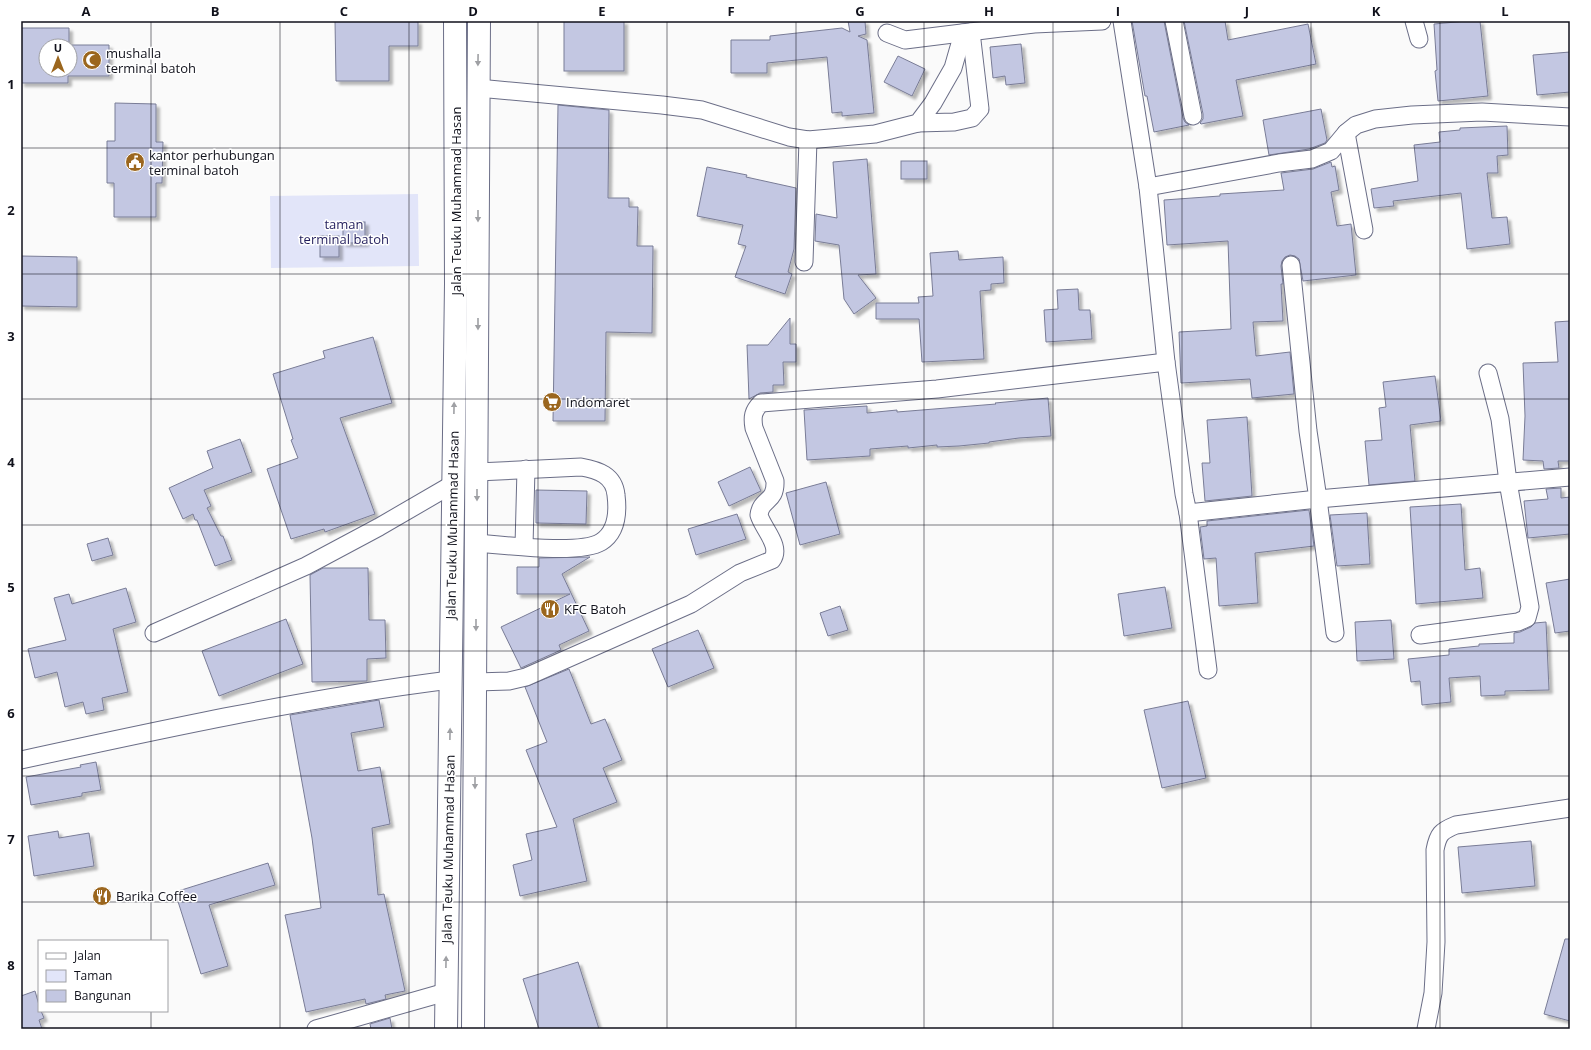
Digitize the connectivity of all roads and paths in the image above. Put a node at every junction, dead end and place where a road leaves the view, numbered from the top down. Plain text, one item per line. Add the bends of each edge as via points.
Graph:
1 (455, 21) edge
2 (479, 21) edge
3 (1102, 21) edge
4 (1122, 21) edge
5 (1174, 21) edge
6 (1414, 21) edge
7 (1033, 23) edge
8 (967, 33) junction
9 (887, 34) dead end
10 (1419, 39) dead end
11 (478, 88) junction
12 (456, 115) junction
13 (478, 116) junction
14 (1193, 116) dead end
15 (1570, 117) edge
16 (918, 123) junction
17 (1346, 133) junction
18 (808, 140) junction
19 (454, 153) junction
20 (478, 153) junction
21 (455, 176) junction
22 (478, 177) junction
23 (1148, 187) junction
24 (1364, 230) dead end
25 (804, 262) dead end
26 (1291, 265) dead end
27 (1166, 362) junction
28 (1488, 373) dead end
29 (526, 470) junction
30 (477, 472) junction
31 (1570, 477) edge
32 (1508, 482) junction
33 (453, 484) junction
34 (1318, 499) junction
35 (1188, 513) junction
36 (477, 543) junction
37 (524, 546) junction
38 (154, 632) dead end
39 (1335, 633) dead end
40 (1420, 635) dead end
41 (1208, 670) dead end
42 (450, 680) junction
43 (476, 682) junction
44 (21, 760) edge
45 (1570, 808) edge
46 (446, 992) junction
47 (316, 1029) edge
48 (446, 1029) edge
49 (473, 1029) edge
50 (1426, 1029) edge

1 - 12 highway, Jalan Teuku Muhammad Hasan
2 -> 11 highway, Jalan Teuku Muhammad Hasan
3 - 7 street
4 - 23 street
5 - 14 street
6 - 10 street
7 - 8 street
8 - 9 street via 905,40
8 - 16 street via 953,68
8 - 16 street via 980,109 972,118 954,122
11 - 13 highway, Jalan Teuku Muhammad Hasan
11 - 18 street via 702,110 789,137
12 - 13 highway
12 - 19 highway, Jalan Teuku Muhammad Hasan
13 - 20 highway, Jalan Teuku Muhammad Hasan
15 - 17 street via 1482,112 1412,115 1364,121
16 - 18 street via 875,134
17 - 23 street via 1331,151 1312,158
17 - 24 street
18 - 25 street
19 - 20 highway
19 - 21 highway, Jalan Teuku Muhammad Hasan
20 - 22 highway, Jalan Teuku Muhammad Hasan
21 - 22 highway
33 -> 21 highway, Jalan Teuku Muhammad Hasan
22 -> 30 highway, Jalan Teuku Muhammad Hasan
23 - 27 street
26 - 34 street via 1308,431
27 - 35 street
27 - 43 street via 937,389 761,403 754,410 754,428 776,488 771,498 762,505 759,515 775,547 772,560 740,573 691,604 526,677 510,681
28 - 32 street via 1500,419
29 - 30 street
29 - 37 street
29 - 37 street via 581,467 597,470 609,477 615,488 618,510 612,530 602,541 589,547 570,549
30 -> 36 highway, Jalan Teuku Muhammad Hasan
31 - 32 street
32 - 34 street
32 - 40 street via 1530,607 1527,618 1518,622
33 - 38 street via 306,566
33 - 42 highway, Jalan Teuku Muhammad Hasan
34 - 35 street
34 - 39 street
35 - 41 street
36 - 37 street
36 -> 43 highway, Jalan Teuku Muhammad Hasan
42 - 44 street via 378,689 220,718
46 -> 42 highway, Jalan Teuku Muhammad Hasan
43 -> 49 highway, Jalan Teuku Muhammad Hasan
45 - 50 street via 1456,825 1444,830 1437,839 1436,942 1433,993
46 - 47 street
46 - 48 highway, Jalan Teuku Muhammad Hasan

